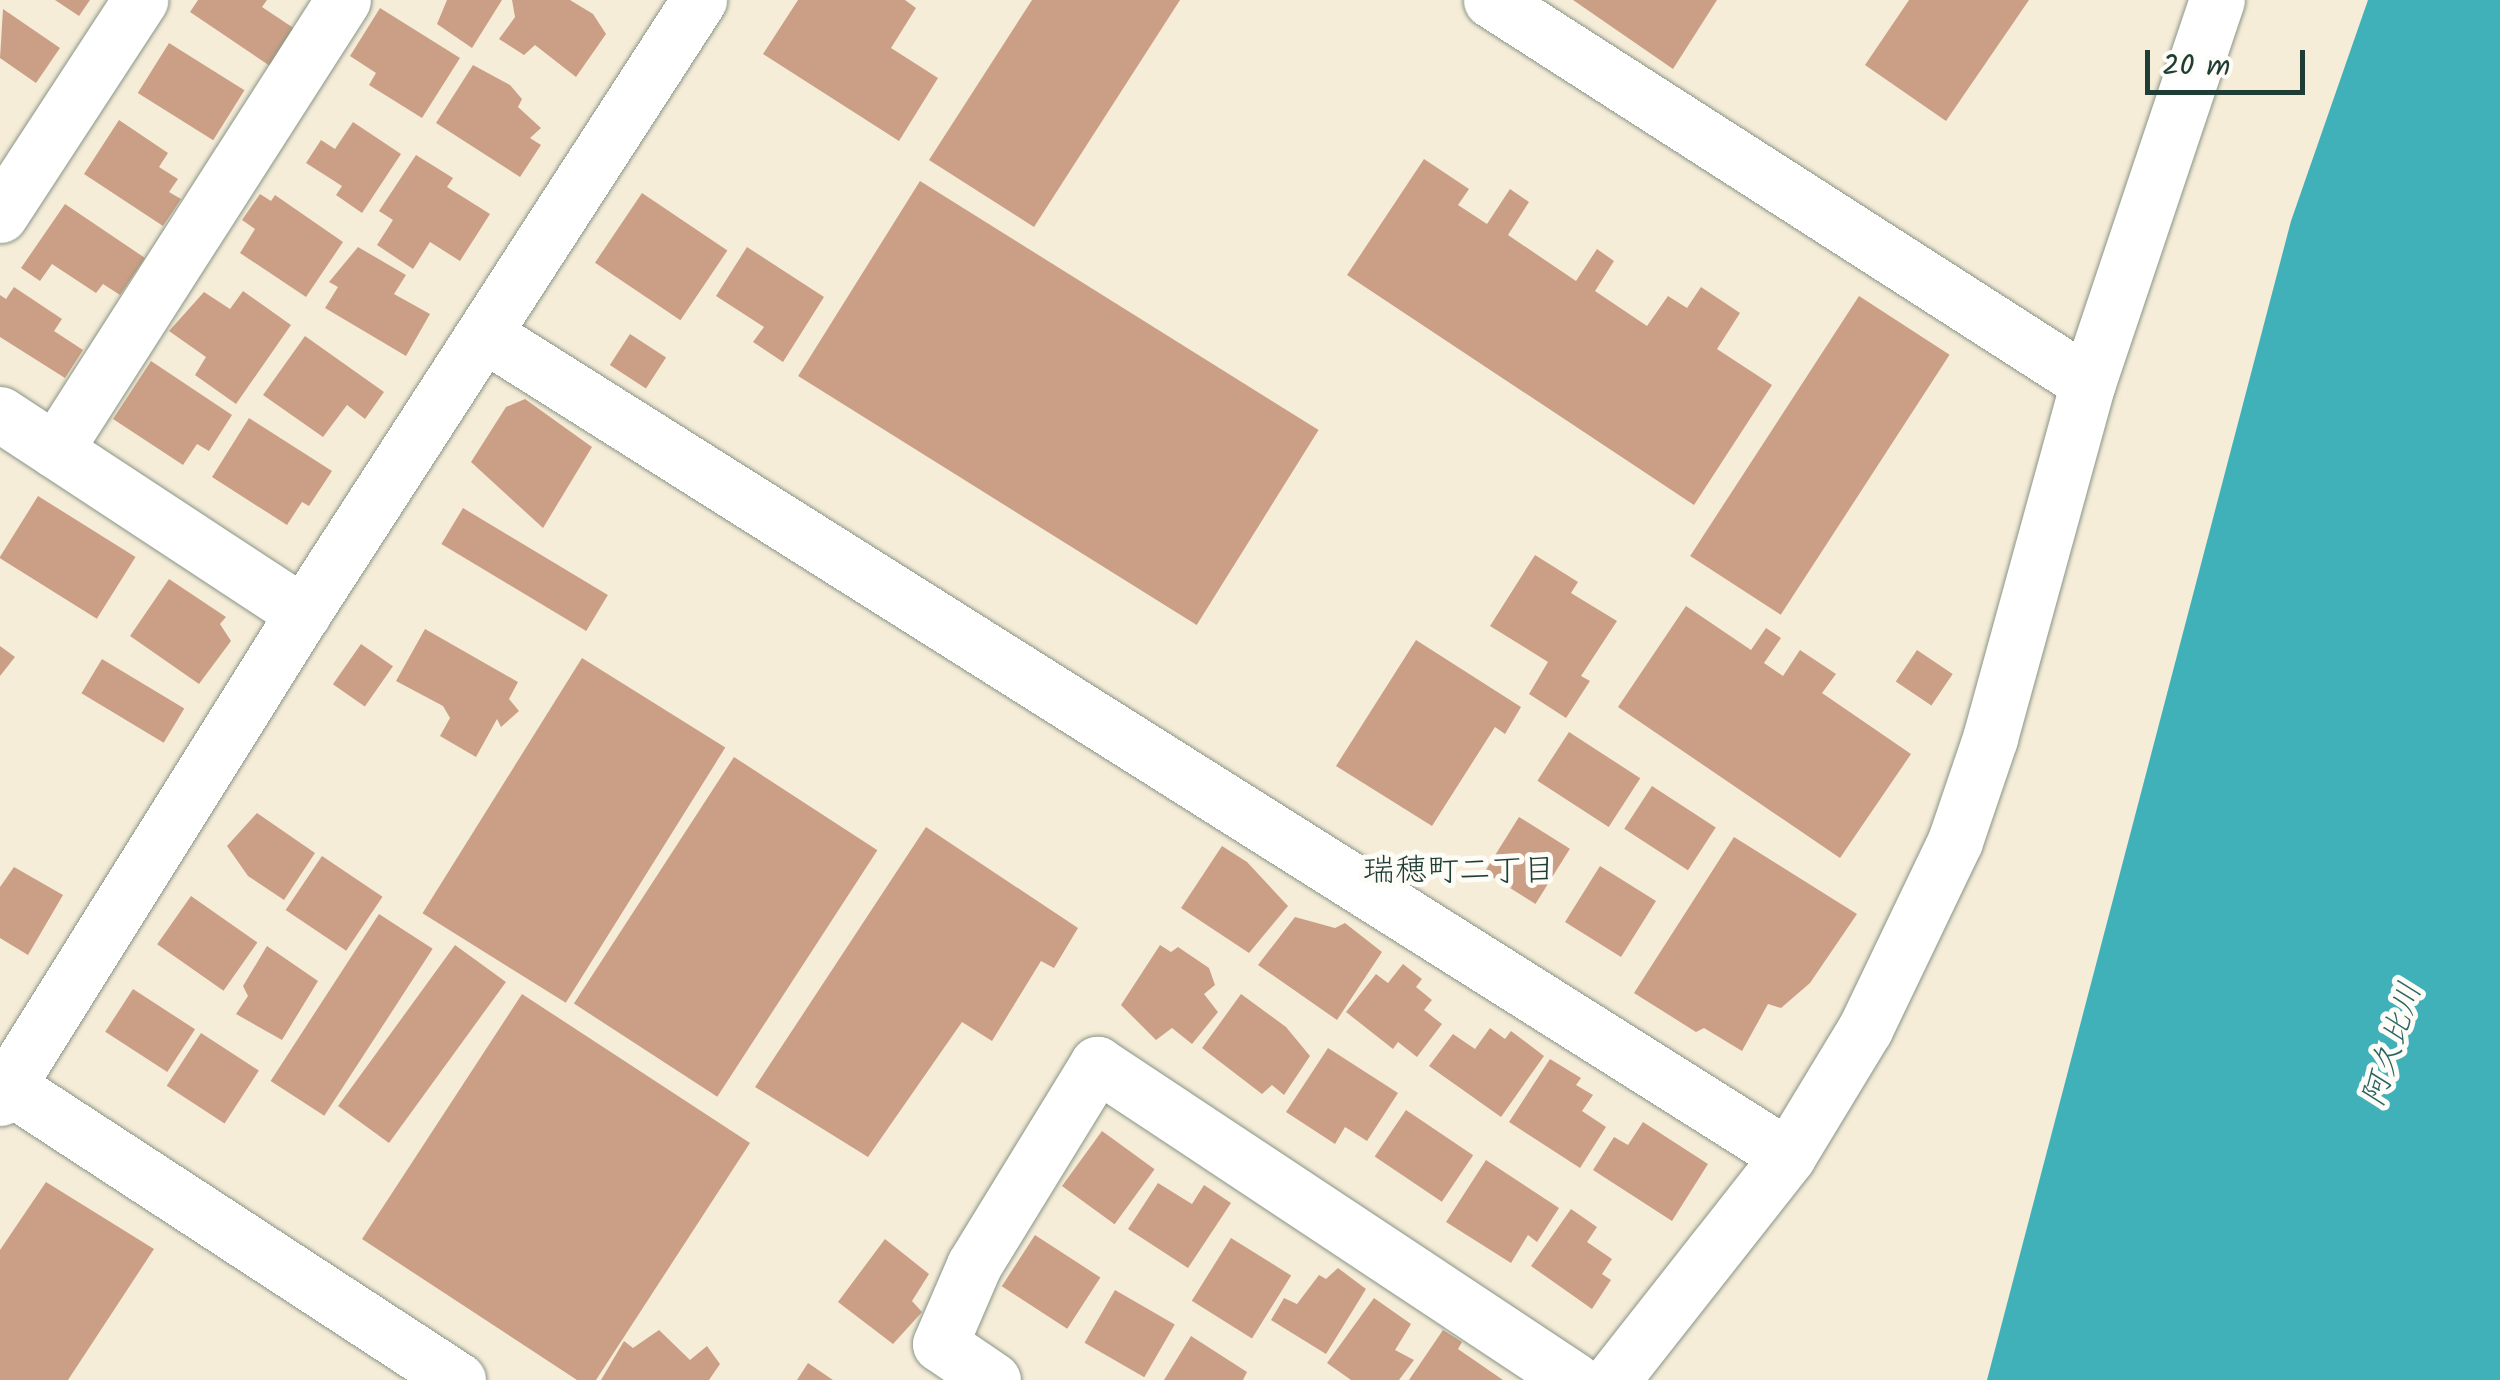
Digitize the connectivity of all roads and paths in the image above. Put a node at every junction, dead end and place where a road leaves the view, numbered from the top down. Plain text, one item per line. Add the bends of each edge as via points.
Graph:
1 (140, 0) edge
2 (343, 0) edge
3 (699, 0) edge
4 (1492, 0) edge
5 (2217, 0) edge
6 (0, 215) edge
7 (484, 334) junction
8 (2088, 383) junction
9 (0, 414) edge
10 (56, 450) junction
11 (303, 612) junction
12 (3, 1089) edge
13 (1788, 1156) junction
14 (458, 1380) edge
15 (993, 1380) edge
16 (1574, 1380) edge
17 (1612, 1380) edge

1 - 6 street
2 - 10 street
3 - 7 street
4 - 8 street
5 - 8 street
7 - 11 street
7 - 13 street
8 - 13 street via 1955,841 1865,1030
9 - 10 street
10 - 11 street
11 - 12 street
12 - 14 street
13 - 17 street via 1713,1260
15 - 16 street via 940,1344 974,1264 1098,1064

